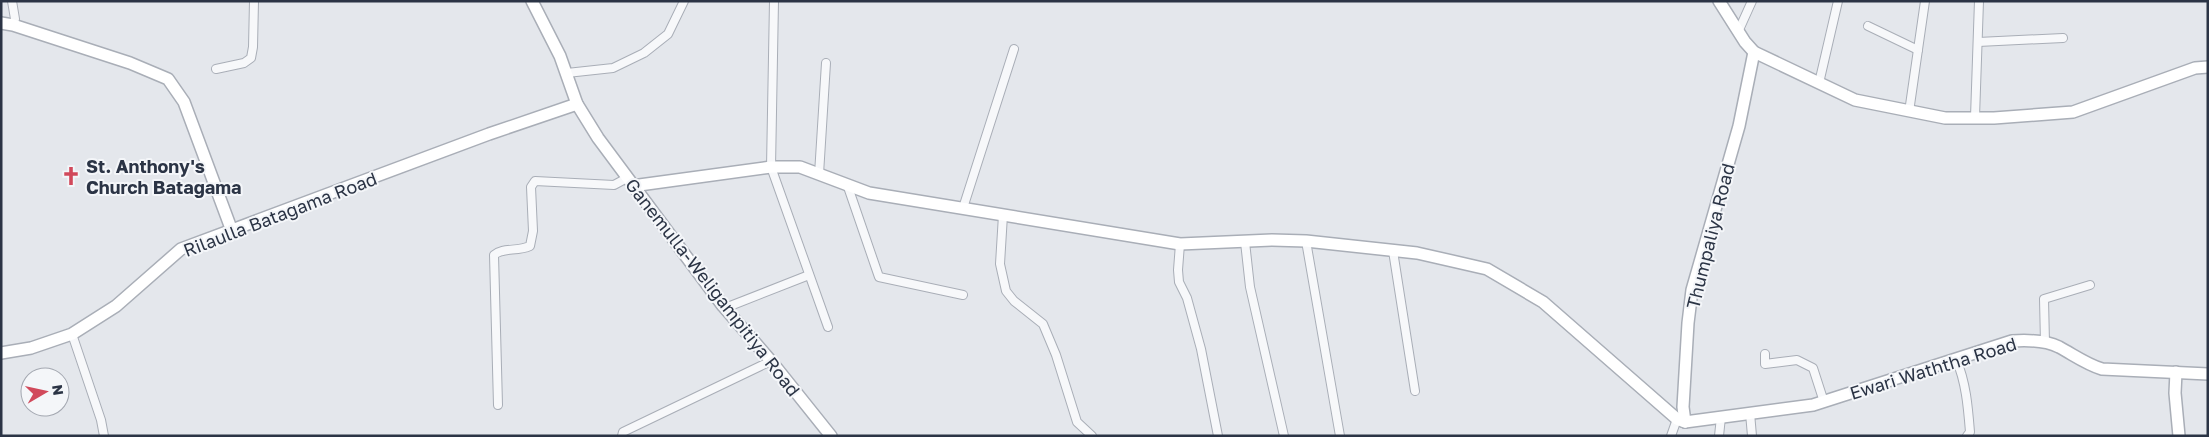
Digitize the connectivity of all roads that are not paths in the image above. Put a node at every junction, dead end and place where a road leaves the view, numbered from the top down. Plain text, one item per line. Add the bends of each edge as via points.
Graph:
1 (12, 1) edge
2 (254, 1) edge
3 (532, 1) edge
4 (684, 1) edge
5 (774, 1) edge
6 (1718, 1) edge
7 (1752, 1) edge
8 (1838, 1) edge
9 (1925, 1) edge
10 (1979, 1) edge
11 (1, 23) edge
12 (13, 25) junction
13 (1868, 26) dead end
14 (1738, 32) junction
15 (2062, 38) dead end
16 (1978, 42) junction
17 (1014, 49) dead end
18 (1918, 50) junction
19 (1754, 52) junction
20 (826, 63) dead end
21 (2208, 67) edge
22 (216, 69) dead end
23 (567, 72) junction
24 (1819, 83) junction
25 (577, 104) junction
26 (1909, 112) junction
27 (1975, 117) junction
28 (771, 167) junction
29 (819, 174) junction
30 (629, 182) junction
31 (846, 184) junction
32 (963, 208) junction
33 (1003, 215) junction
34 (232, 231) junction
35 (1306, 241) junction
36 (1245, 242) junction
37 (1180, 244) junction
38 (1393, 251) junction
39 (809, 275) junction
40 (2090, 285) dead end
41 (963, 295) dead end
42 (725, 308) junction
43 (828, 327) dead end
44 (72, 334) junction
45 (2045, 343) junction
46 (1, 353) edge
47 (1765, 354) dead end
48 (1956, 359) junction
49 (771, 361) junction
50 (2176, 372) junction
51 (2208, 374) edge
52 (1414, 391) dead end
53 (1824, 402) junction
54 (498, 405) dead end
55 (1750, 413) junction
56 (1721, 417) junction
57 (1681, 421) junction
58 (104, 436) edge
59 (622, 436) edge
60 (831, 436) edge
61 (1092, 436) edge
62 (1218, 436) edge
63 (1284, 436) edge
64 (1340, 436) edge
65 (1671, 436) edge
66 (1719, 436) edge
67 (1752, 436) edge
68 (1967, 436) edge
69 (2179, 436) edge

1 - 12 street
2 - 22 street via 251,58 244,63
3 - 23 street, Ganemulla-Weligampitiya Road
4 - 23 street via 668,34 644,53 613,68
5 - 28 street
6 - 14 street
7 - 14 street
8 - 24 street
9 - 18 street
10 - 16 street
11 - 12 street
12 - 34 street via 130,63 168,79 184,102
13 - 18 street
14 - 19 street
15 - 16 street
16 - 27 street
17 - 32 street
18 - 26 street
19 - 24 street
19 - 57 street, Thumpaliya Road via 1739,126 1692,290
20 - 29 street
21 - 27 street via 2195,68 2073,112
23 - 25 street, Ganemulla-Weligampitiya Road
24 - 26 street via 1855,100
25 - 30 street, Ganemulla-Weligampitiya Road
25 - 34 street, Rilaulla Batagama Road
26 - 27 street via 1945,118
28 - 29 street via 800,167
28 - 30 street
28 - 39 street
29 - 31 street
30 - 42 street, Ganemulla-Weligampitiya Road
30 - 54 street via 535,181 530,187 533,231 530,246 520,250 500,250 494,255
31 - 32 street via 869,193
31 - 41 street via 879,277
32 - 33 street
33 - 37 street
33 - 61 street via 1000,264 1006,291 1043,324 1076,422
34 - 44 street, Rilaulla Batagama Road via 181,249 116,306
35 - 36 street
35 - 38 street
35 - 64 street
36 - 37 street
36 - 63 street via 1250,287
37 - 62 street via 1179,282 1187,298 1201,349
38 - 52 street
38 - 57 street via 1487,268 1516,284 1543,302
39 - 42 street
39 - 43 street
40 - 45 street via 2044,299
42 - 49 street, Ganemulla-Weligampitiya Road
44 - 46 street, Rilaulla Batagama Road via 31,348
44 - 58 street
45 - 48 street, Ewari Waththa Road via 2012,341
45 - 50 street, Ewari Waththa Road via 2102,369
47 - 53 street via 1765,364 1797,360 1813,368
48 - 53 street, Ewari Waththa Road
48 - 68 street via 1963,374 1968,404 1970,432
49 - 59 street via 623,432
49 - 60 street, Ganemulla-Weligampitiya Road
50 - 51 street, Ewari Waththa Road
50 - 69 street
53 - 55 street, Ewari Waththa Road
55 - 56 street, Ewari Waththa Road
55 - 67 street
56 - 57 street, Ewari Waththa Road
56 - 66 street
57 - 65 street

